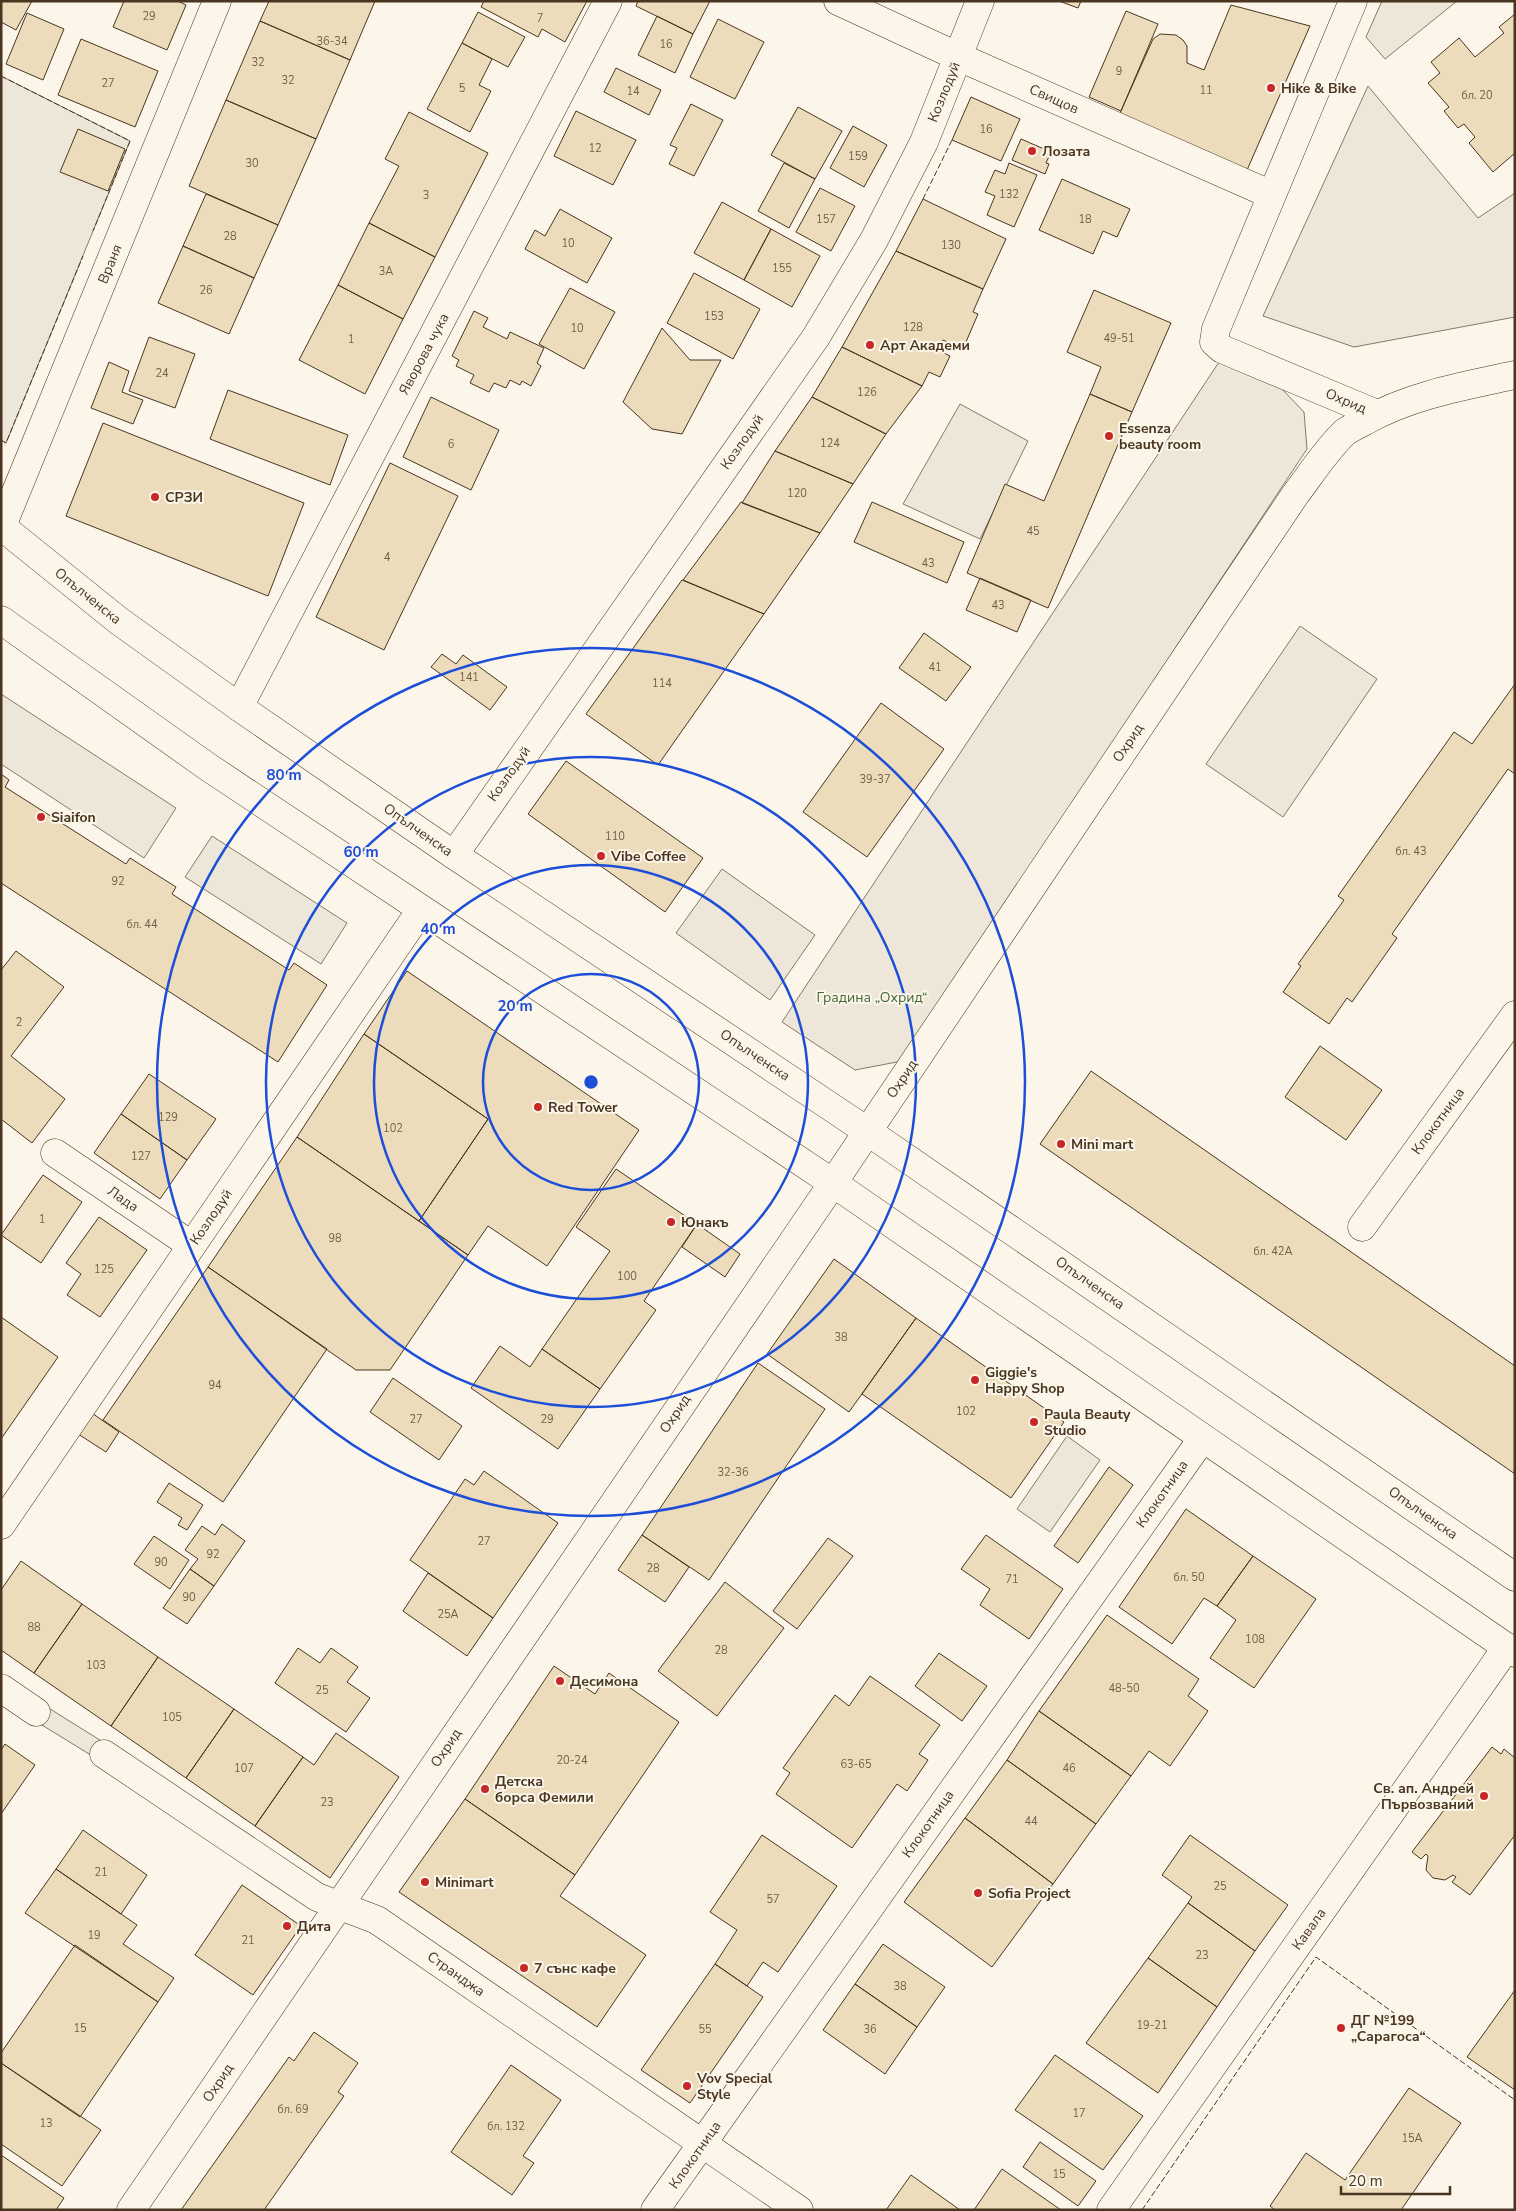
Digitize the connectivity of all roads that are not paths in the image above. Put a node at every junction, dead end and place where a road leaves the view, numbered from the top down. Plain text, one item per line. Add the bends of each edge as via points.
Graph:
1 (217, 1) edge
2 (608, 1) edge
3 (838, 1) edge
4 (980, 1) edge
5 (1353, 1) edge
6 (958, 57) junction
7 (1272, 194) junction
8 (1515, 375) edge
9 (1377, 414) junction
10 (2, 526) edge
11 (1, 620) edge
12 (239, 707) junction
13 (454, 855) junction
14 (421, 910) junction
15 (1515, 1015) edge
16 (867, 1131) junction
17 (55, 1153) dead end
18 (833, 1183) junction
19 (1362, 1227) dead end
20 (192, 1246) junction
21 (1202, 1439) junction
22 (1, 1525) edge
23 (1515, 1577) edge
24 (1511, 1650) edge
25 (1, 1688) edge
26 (36, 1712) dead end
27 (104, 1754) dead end
28 (339, 1904) junction
29 (702, 2144) junction
30 (131, 2210) edge
31 (656, 2210) edge
32 (799, 2210) edge
33 (1111, 2210) edge

1 - 10 street, Враня
2 - 12 street, Яворова чука
3 - 6 street, Свищов
4 - 6 street, Козлодуй
5 - 7 street, Охрид
6 - 7 street, Свищов
6 - 13 street, Козлодуй via 924,142 874,240 816,338
7 - 9 street, Охрид via 1216,329 1214,342 1222,349
8 - 9 street via 1418,398
9 - 16 street, Охрид via 1346,431 1295,495
10 - 12 street, Опълченска via 119,621
11 - 14 street via 208,768
12 - 13 street, Опълченска
13 - 16 street, Опълченска
14 - 18 street
14 - 20 street, Козлодуй
15 - 19 street, Клокотница
16 - 18 street, Охрид
16 - 23 street, Опълченска
17 - 20 street, Лада
18 - 21 street
18 - 28 street, Охрид
20 - 22 street, Козлодуй
21 - 24 street
21 - 29 street, Клокотница
24 - 33 street, Кавала
25 - 26 street
27 - 28 street, Странджа via 317,1897
28 - 29 street, Странджа via 377,1920
28 - 30 street, Охрид
29 - 31 street, Клокотница
29 - 32 street, Странджа

